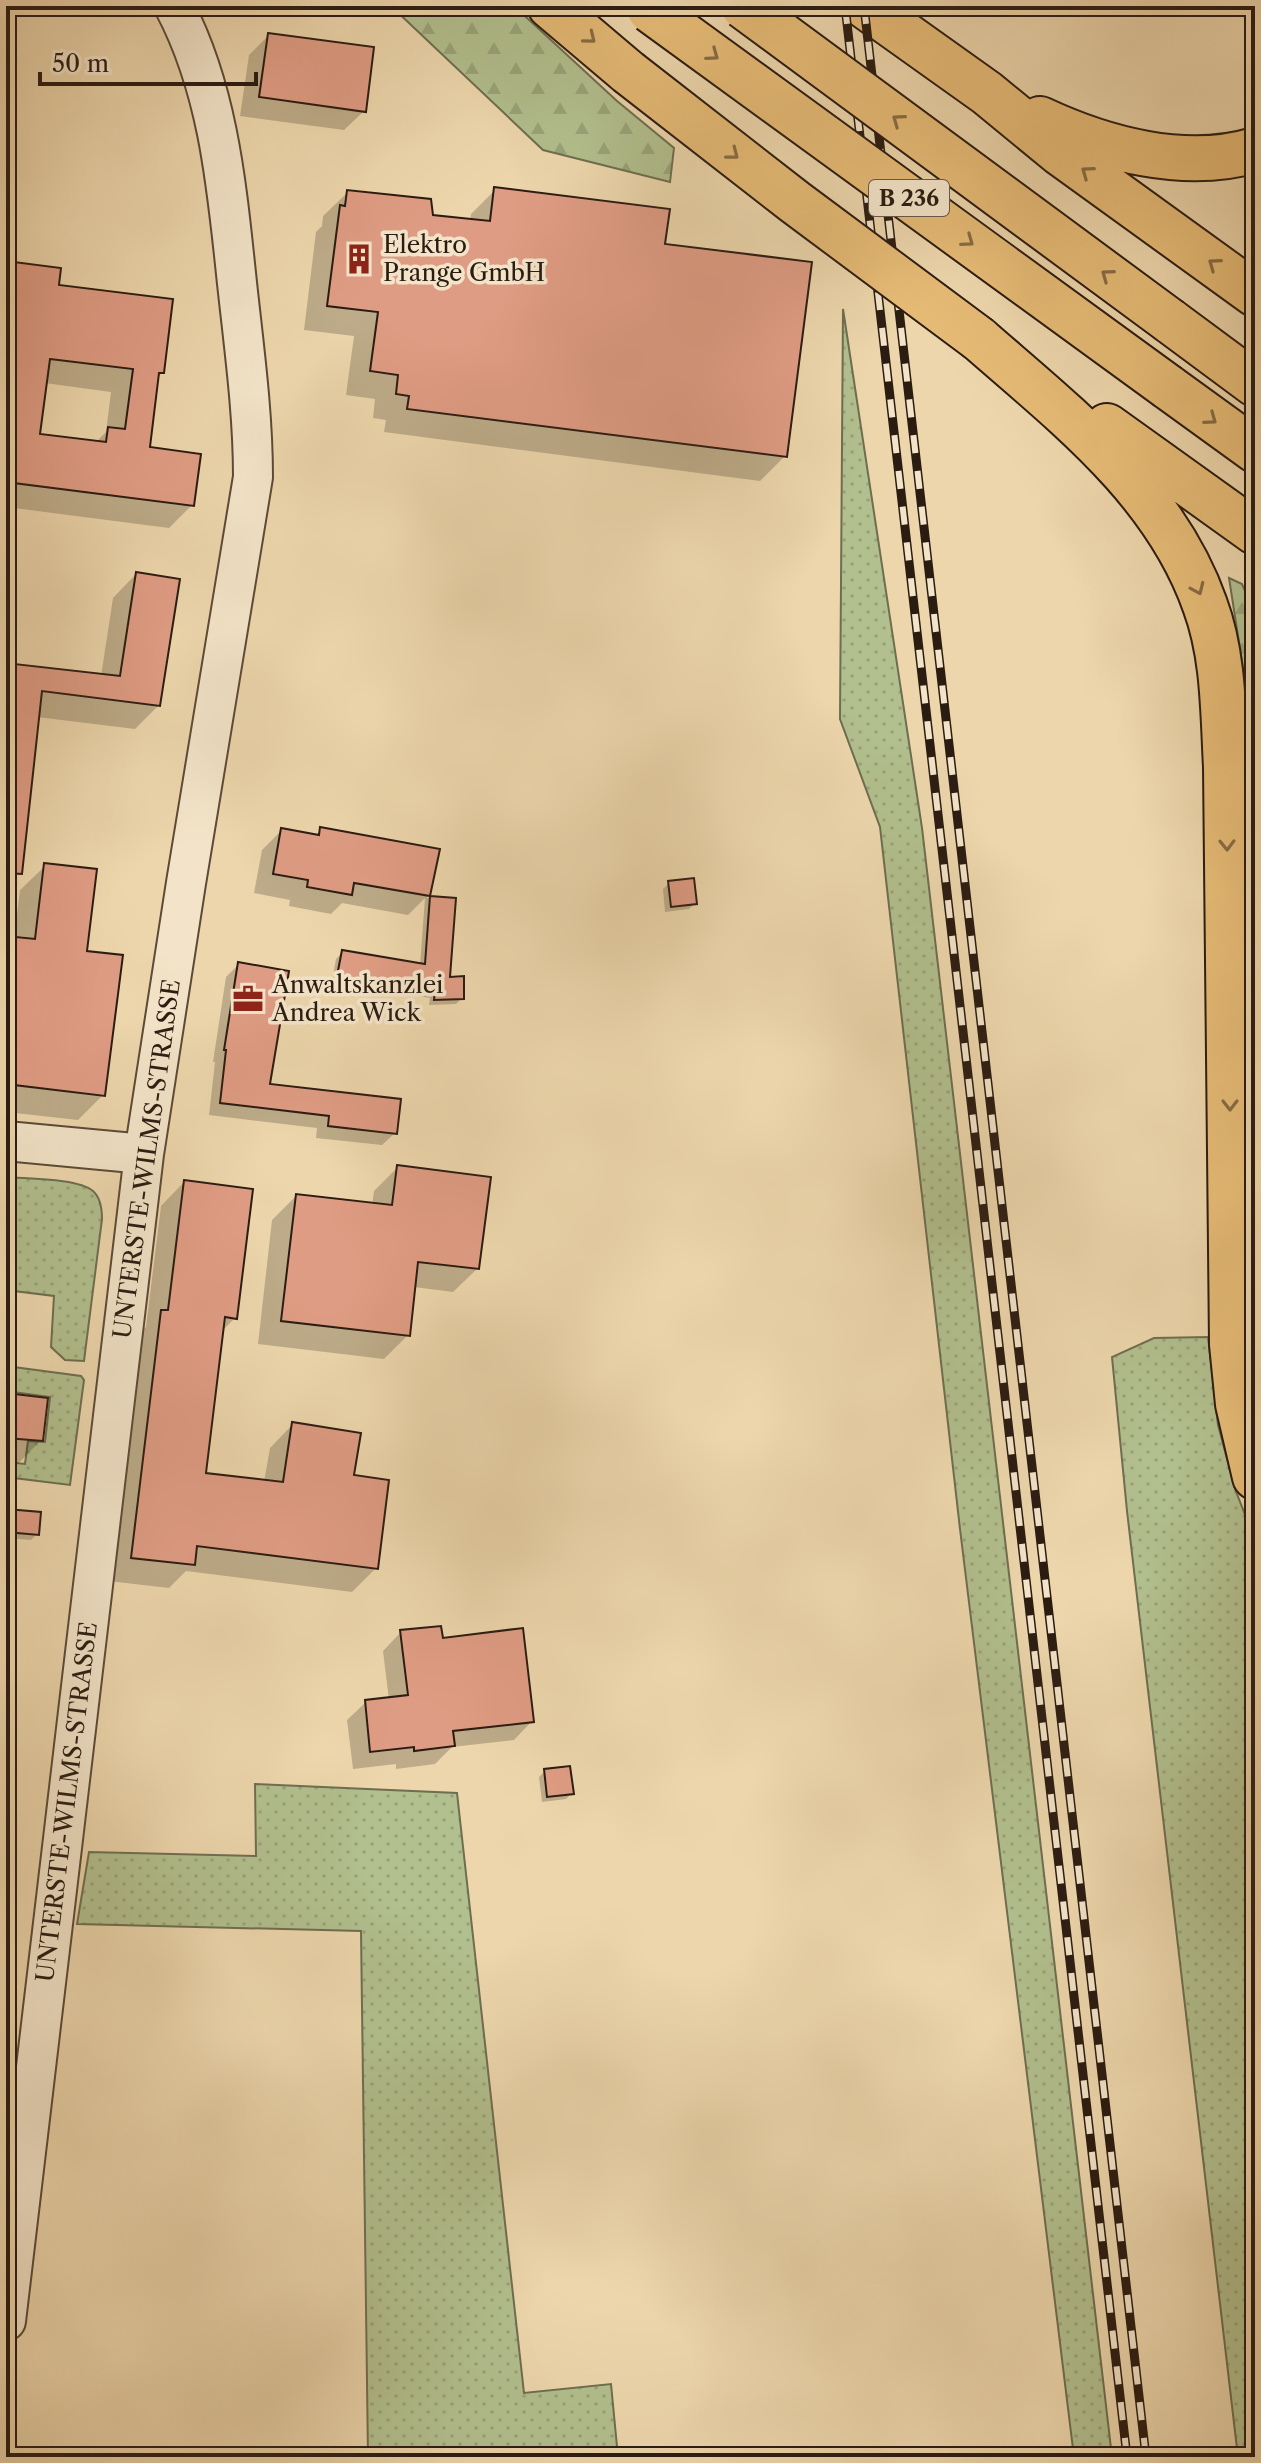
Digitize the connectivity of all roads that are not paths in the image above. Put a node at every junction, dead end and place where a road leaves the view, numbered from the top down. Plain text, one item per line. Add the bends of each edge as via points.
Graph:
1 (174, 6) edge
2 (550, 6) edge
3 (743, 6) edge
4 (865, 6) edge
5 (647, 8) edge
6 (987, 93) junction
7 (1250, 152) edge
8 (1255, 294) edge
9 (979, 339) junction
10 (1255, 384) edge
11 (1255, 450) edge
12 (1255, 532) edge
13 (6, 1141) edge
14 (144, 1154) junction
15 (1255, 1477) edge
16 (6, 2321) edge

1 - 14 street, UNTERSTE-WILMS-STRASSE via 210,100 225,173 253,424 253,477
2 -> 9 highway, bridge via 795,202
10 -> 3 highway, B 236, bridge
4 - 6 highway
5 -> 11 highway, B 236, bridge
6 - 7 highway via 1124,150 1176,158
8 -> 6 highway via 1060,153
9 - 12 highway
9 -> 15 highway via 1124,471 1179,545 1206,606 1221,674 1227,813 1232,1344 1238,1404
13 - 14 street
14 - 16 street, UNTERSTE-WILMS-STRASSE

